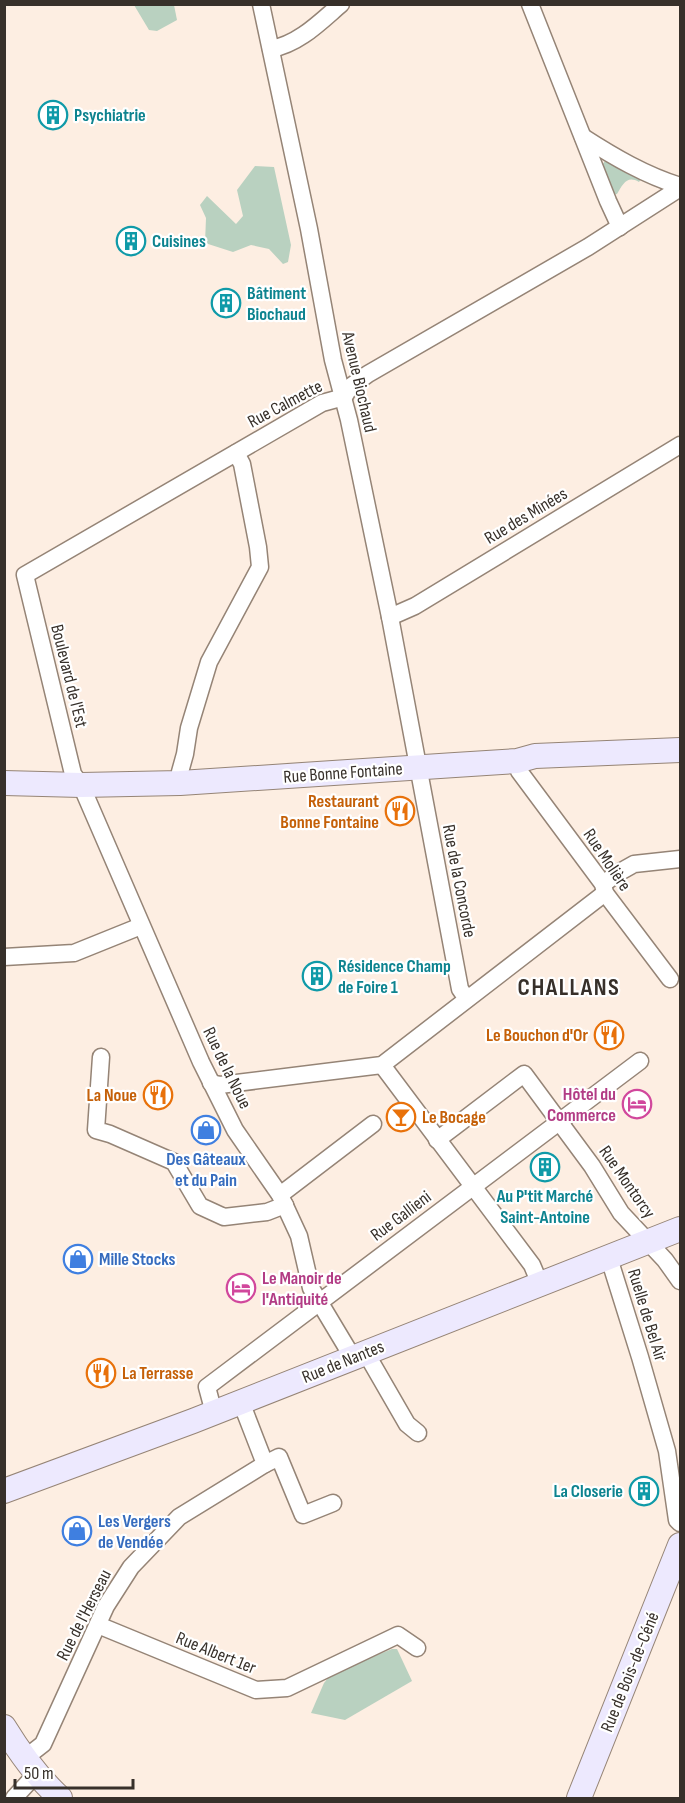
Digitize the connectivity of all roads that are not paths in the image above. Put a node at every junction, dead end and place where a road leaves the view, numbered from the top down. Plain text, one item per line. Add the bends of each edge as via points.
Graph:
1 (261, 4) edge
2 (341, 4) edge
3 (530, 4) edge
4 (271, 49) junction
5 (583, 137) junction
6 (681, 187) edge
7 (620, 228) junction
8 (344, 397) junction
9 (681, 445) edge
10 (236, 453) junction
11 (25, 575) joint
12 (390, 617) junction
13 (681, 750) edge
14 (517, 761) junction
15 (417, 768) junction
16 (4, 783) edge
17 (180, 783) junction
18 (81, 785) junction
19 (681, 859) edge
20 (604, 889) junction
21 (141, 926) junction
22 (4, 957) edge
23 (670, 979) dead end
24 (466, 999) junction
25 (101, 1058) dead end
26 (640, 1061) dead end
27 (382, 1065) junction
28 (211, 1083) junction
29 (559, 1121) junction
30 (373, 1124) dead end
31 (437, 1140) junction
32 (472, 1187) junction
33 (282, 1200) junction
34 (681, 1229) edge
35 (648, 1242) junction
36 (609, 1258) junction
37 (681, 1281) edge
38 (540, 1284) junction
39 (320, 1302) junction
40 (359, 1355) junction
41 (241, 1402) junction
42 (214, 1413) junction
43 (418, 1434) dead end
44 (265, 1464) junction
45 (4, 1491) edge
46 (333, 1503) dead end
47 (681, 1523) edge
48 (681, 1545) edge
49 (98, 1625) junction
50 (417, 1648) dead end
51 (4, 1727) edge
52 (31, 1766) junction
53 (14, 1798) edge
54 (60, 1798) edge
55 (579, 1798) edge

1 - 4 street, Avenue Biochaud
2 - 4 street via 294,42
3 - 5 street
4 - 8 street, Avenue Biochaud via 333,360
5 - 6 street via 659,180
5 - 7 street
6 - 7 street, Rue Calmette
7 - 8 street, Rue Calmette via 368,374 350,387
8 - 10 street, Rue Calmette via 322,403
8 - 12 street, Avenue Biochaud
9 - 12 street, Rue des Minées via 415,606
10 - 11 street, Rue Calmette
10 - 17 street via 242,464 260,567 209,662 189,728
11 - 18 street, Boulevard de l'Est via 73,774
12 - 15 street, Avenue Biochaud
13 - 14 street, Rue Bonne Fontaine via 535,756
14 - 15 street, Rue Bonne Fontaine
14 - 20 street, Rue Molière via 519,771
15 - 17 street, Rue Bonne Fontaine
15 - 24 street, Rue de la Concorde via 460,989
16 - 18 street, Rue Bonne Fontaine
17 - 18 street, Rue Bonne Fontaine
18 - 21 street, Rue de la Noue
19 - 20 street via 634,864 618,873
20 - 23 street, Rue Molière
20 - 24 street
21 - 22 street via 74,953
21 - 28 street, Rue de la Noue
24 - 27 street
25 - 33 street via 96,1130 174,1162 200,1206 224,1217 267,1212
26 - 29 street, Rue Gallieni
27 - 28 street
27 - 31 street
28 - 33 street, Rue de la Noue via 235,1130
29 - 31 street, Rue Montorcy via 524,1074
29 - 32 street, Rue Gallieni
29 - 35 street, Rue Montorcy via 621,1213
30 - 33 street
31 - 32 street
32 - 38 street via 532,1265
32 - 39 street, Rue Gallieni
33 - 39 street, Rue de la Noue via 299,1236 311,1288
34 - 35 street, Rue de Nantes
35 - 36 street, Rue de Nantes
35 - 37 street, Rue Montorcy
36 - 38 street, Rue de Nantes
36 - 47 street, Ruelle de Bel Air via 667,1451 677,1521
38 - 40 street, Rue de Nantes
39 - 40 street, Rue de la Noue
39 - 42 street, Rue Gallieni via 207,1387
40 - 41 street, Rue de Nantes
40 - 43 street, Rue de la Noue
41 - 42 street, Rue de Nantes
41 - 44 street
42 - 45 street, Rue de Nantes
44 - 46 street via 279,1457 303,1515
44 - 49 street, Rue de l'Herseau via 178,1517 131,1567
48 - 55 street, Rue de Bois-de-Céné
49 - 50 street, Rue Albert 1er via 256,1690 287,1688 398,1635
49 - 52 street, Rue de l'Herseau
51 - 52 street
52 - 53 street, Rue de l'Herseau
52 - 54 street

